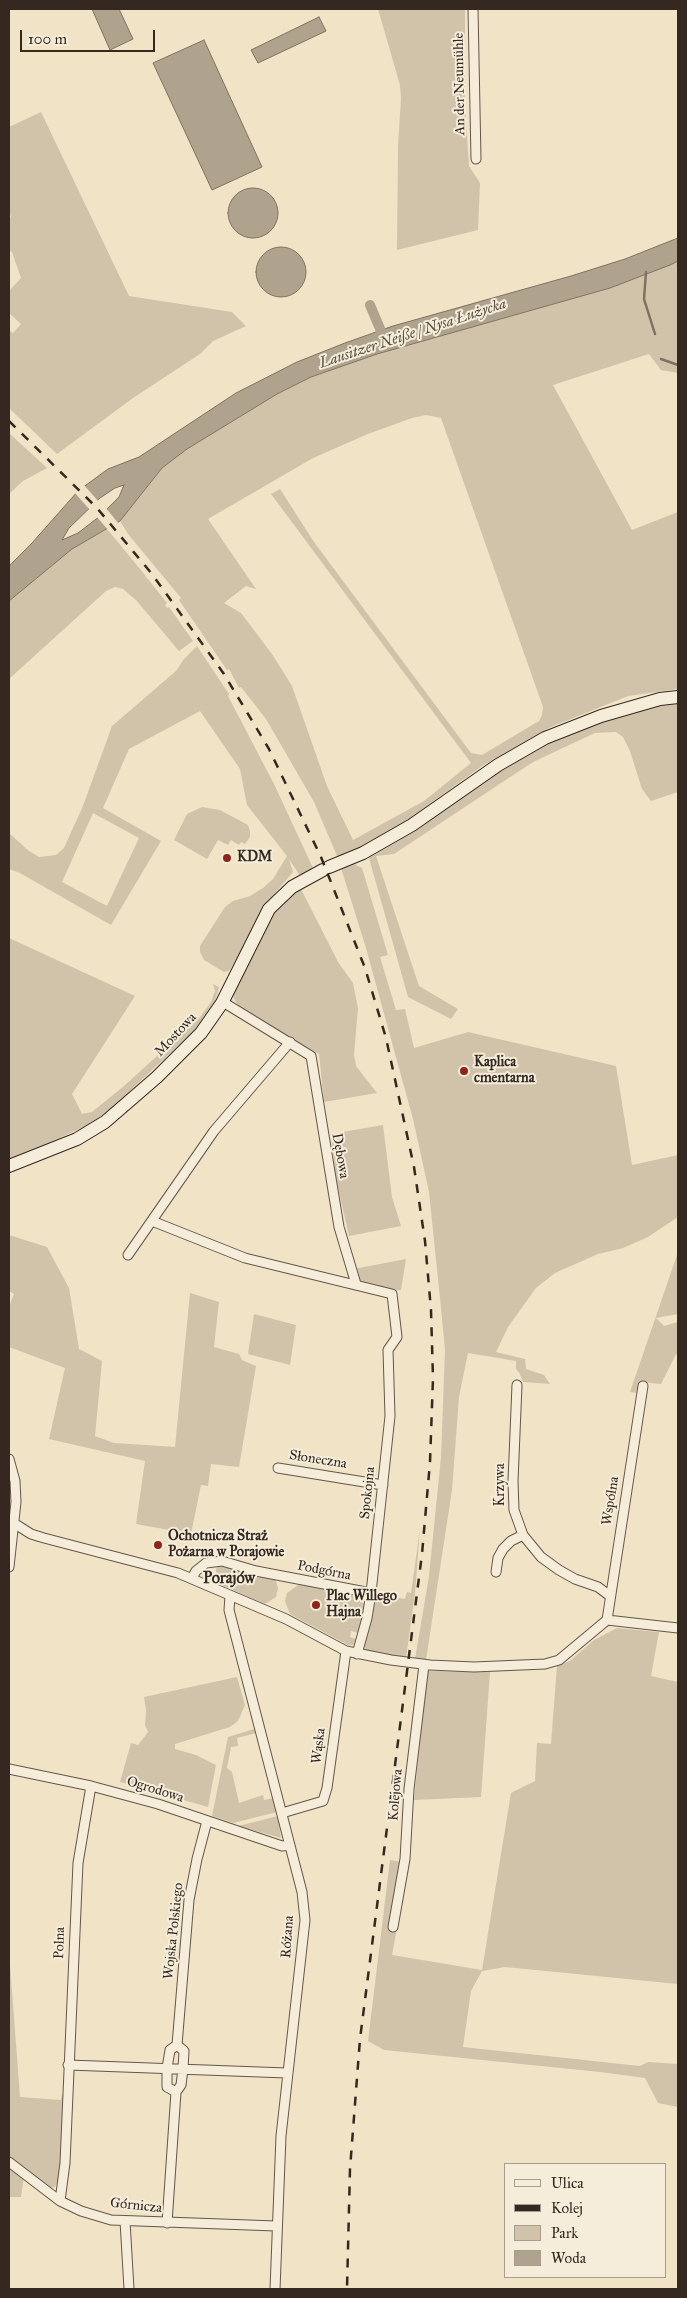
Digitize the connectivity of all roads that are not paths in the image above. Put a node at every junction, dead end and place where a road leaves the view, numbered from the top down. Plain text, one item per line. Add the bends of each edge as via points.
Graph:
1 (473, 9) edge
2 (476, 159) dead end
3 (678, 697) edge
4 (223, 1002) junction
5 (290, 1042) junction
6 (9, 1166) edge
7 (152, 1221) junction
8 (128, 1255) dead end
9 (356, 1284) junction
10 (517, 1385) dead end
11 (644, 1386) dead end
12 (9, 1459) edge
13 (278, 1468) dead end
14 (16, 1481) junction
15 (382, 1485) junction
16 (9, 1490) edge
17 (12, 1522) edge
18 (522, 1535) junction
19 (9, 1567) edge
20 (496, 1572) dead end
21 (192, 1578) junction
22 (371, 1593) junction
23 (230, 1596) junction
24 (610, 1596) junction
25 (608, 1620) junction
26 (678, 1628) edge
27 (346, 1652) junction
28 (357, 1654) junction
29 (424, 1665) junction
30 (9, 1769) edge
31 (91, 1786) junction
32 (282, 1813) junction
33 (207, 1821) junction
34 (290, 1845) junction
35 (393, 1927) dead end
36 (177, 2045) junction
37 (68, 2065) junction
38 (167, 2068) junction
39 (183, 2069) junction
40 (287, 2073) junction
41 (176, 2092) junction
42 (9, 2162) edge
43 (60, 2201) junction
44 (125, 2221) junction
45 (167, 2223) junction
46 (276, 2226) junction
47 (129, 2289) edge
48 (275, 2289) edge

1 - 2 street, An der Neumühle
3 - 4 street, Mostowa via 601,716 546,738 498,765 404,830 363,854 292,887 269,909
4 - 5 street, Dębowa
4 - 6 street, Mostowa via 201,1033 105,1122 76,1139
5 - 7 street via 214,1131
5 - 9 street, Dębowa via 311,1056 339,1227
7 - 8 street
7 - 9 street via 245,1258
9 - 15 street, Spokojna via 392,1294 397,1337 388,1350 390,1416
10 - 18 street, Krzywa via 513,1481 514,1510
11 - 24 street, Wspólna
12 - 14 street
13 - 15 street, Słoneczna
14 - 16 street
14 - 17 street
15 - 22 street, Spokojna
17 - 19 street
17 - 21 street via 31,1534
18 - 20 street via 503,1549
18 - 24 street, Krzywa via 541,1557 559,1570 598,1587
21 - 22 street, Podgórna via 206,1563 222,1561 256,1571
21 - 23 street
22 - 28 street, Spokojna
23 - 27 street via 286,1619
23 - 32 street, Różana via 229,1610
24 - 25 street, Wspólna
25 - 26 street
25 - 29 street via 559,1660 545,1664
27 - 28 street
27 - 32 street, Wąska via 323,1801
28 - 29 street
29 - 35 street, Kolejowa via 409,1789 405,1859
30 - 31 street, Ogrodowa
31 - 33 street, Ogrodowa
31 - 37 street, Polna via 78,1862
32 - 34 street, Różana
33 - 34 street, Ogrodowa via 282,1846
33 - 36 street, Wojska Polskiego via 190,1900
34 - 40 street, Różana via 302,1892 305,1920
36 - 38 street, Wojska Polskiego via 170,2050
36 - 39 street, Wojska Polskiego via 184,2051
37 - 38 street
37 - 43 street, Polna via 65,2163
38 - 39 street
38 - 41 street, Wojska Polskiego via 167,2087
39 - 40 street
39 - 41 street, Wojska Polskiego via 181,2085
40 - 46 street, Różana
41 - 45 street, Wojska Polskiego
42 - 43 street, Górnicza
43 - 44 street, Górnicza via 81,2211
44 - 45 street, Górnicza
44 - 47 street
45 - 46 street, Górnicza
46 - 48 street, Różana

